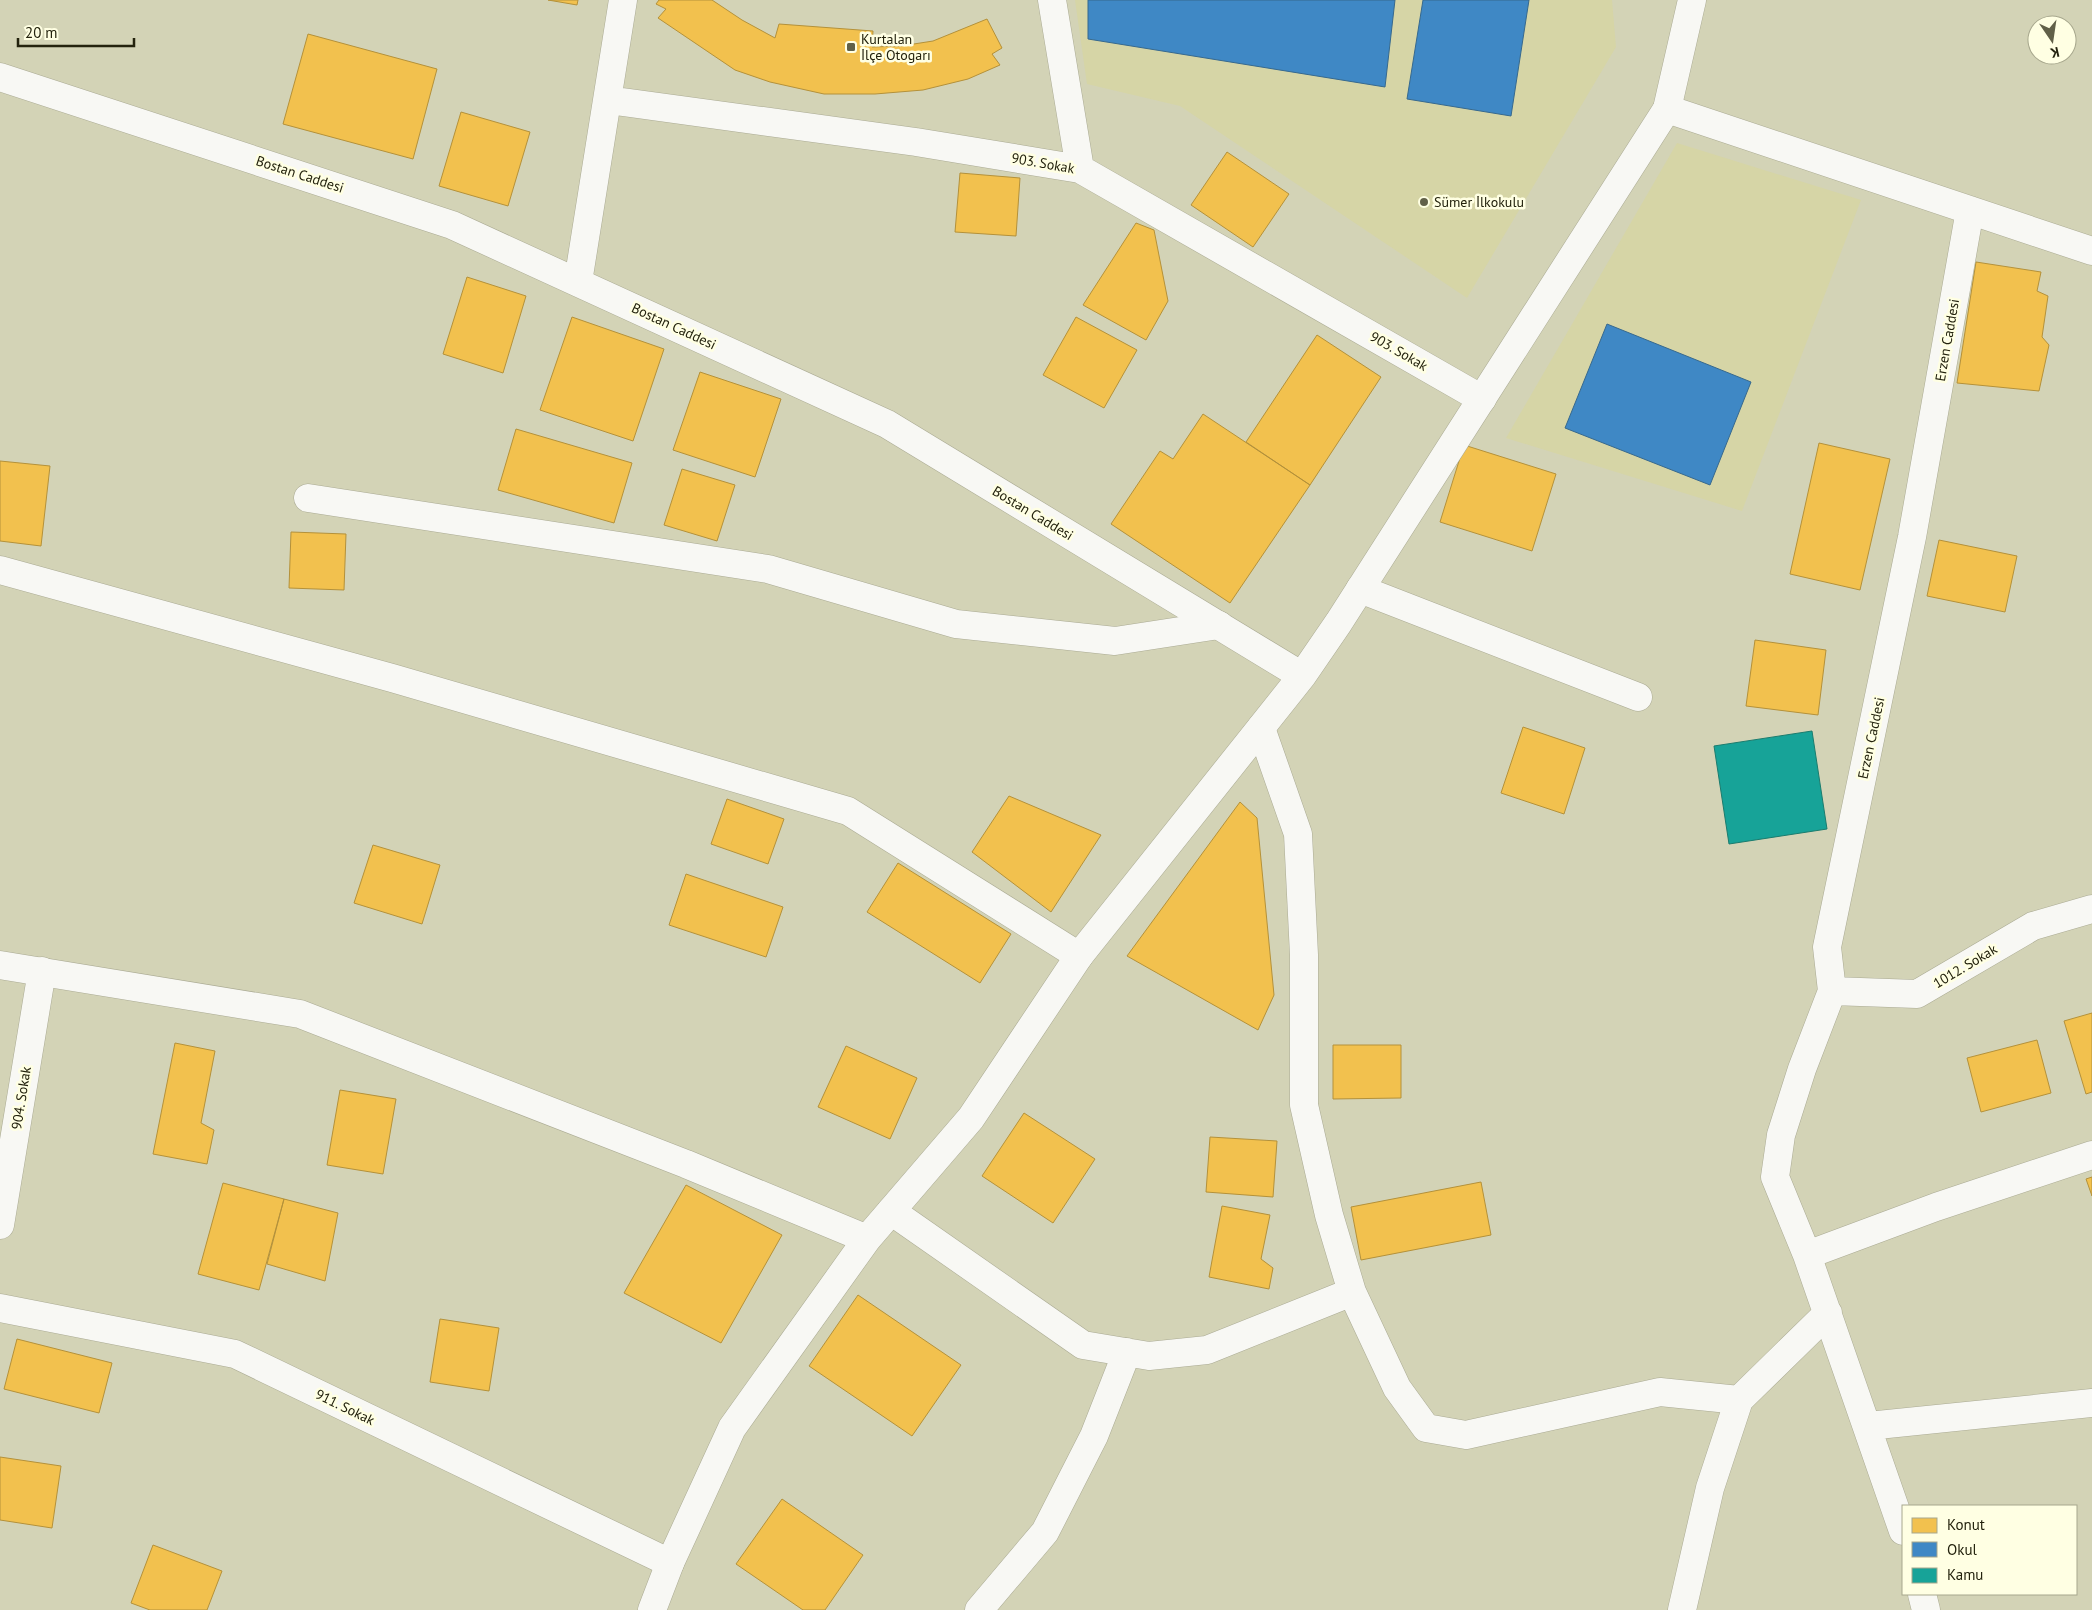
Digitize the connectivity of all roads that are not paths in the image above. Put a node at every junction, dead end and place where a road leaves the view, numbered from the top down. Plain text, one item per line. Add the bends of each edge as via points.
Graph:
1 (623, 0) edge
2 (1052, 0) edge
3 (1692, 0) edge
4 (0, 77) edge
5 (608, 100) junction
6 (1667, 109) junction
7 (1080, 169) junction
8 (1970, 210) junction
9 (2092, 251) edge
10 (578, 282) junction
11 (1482, 399) junction
12 (308, 498) dead end
13 (0, 570) edge
14 (1360, 590) junction
15 (1219, 625) junction
16 (1302, 676) junction
17 (1638, 697) dead end
18 (1261, 728) junction
19 (2092, 909) edge
20 (1080, 956) junction
21 (0, 965) edge
22 (42, 971) junction
23 (1832, 991) junction
24 (2092, 1154) edge
25 (891, 1211) junction
26 (0, 1225) edge
27 (867, 1239) junction
28 (1807, 1254) junction
29 (1352, 1292) junction
30 (0, 1308) edge
31 (1828, 1313) junction
32 (1127, 1352) junction
33 (1739, 1400) junction
34 (2092, 1404) edge
35 (1868, 1426) junction
36 (1902, 1528) edge
37 (670, 1563) junction
38 (1922, 1595) edge
39 (652, 1610) edge
40 (979, 1610) edge
41 (1682, 1610) edge
42 (1926, 1610) edge

1 - 5 street
2 - 7 street
3 - 6 street
4 - 10 street, Bostan Caddesi via 452,224
5 - 7 street, 903. Sokak via 916,142
5 - 10 street
6 - 8 street
6 - 11 street
7 - 11 street, 903. Sokak
8 - 9 street
8 - 23 street, Erzen Caddesi via 1912,537 1827,947
10 - 15 street, Bostan Caddesi via 887,424
11 - 14 street
12 - 15 street via 768,569 956,624 1115,641
13 - 20 street via 392,678 848,811
14 - 16 street
14 - 17 street
15 - 16 street, Bostan Caddesi
16 - 18 street
18 - 20 street
18 - 29 street via 1298,834 1304,955 1304,1105
19 - 23 street, 1012. Sokak via 2033,926 1917,994
20 - 25 street via 971,1118
21 - 22 street
22 - 26 street, 904. Sokak
22 - 27 street via 300,1014 686,1164
23 - 28 street, Erzen Caddesi via 1781,1135 1775,1177
24 - 28 street
25 - 27 street
25 - 32 street via 1082,1345
27 - 37 street via 732,1428
28 - 31 street, Erzen Caddesi
29 - 32 street via 1207,1350 1149,1356
29 - 33 street via 1397,1388 1426,1428 1466,1435 1660,1392
30 - 37 street, 911. Sokak via 235,1354
31 - 33 street
31 - 35 street, Erzen Caddesi
32 - 40 street via 1094,1436 1045,1532
33 - 41 street via 1710,1488
34 - 35 street
35 - 36 street, Erzen Caddesi
37 - 39 street
38 - 42 street

